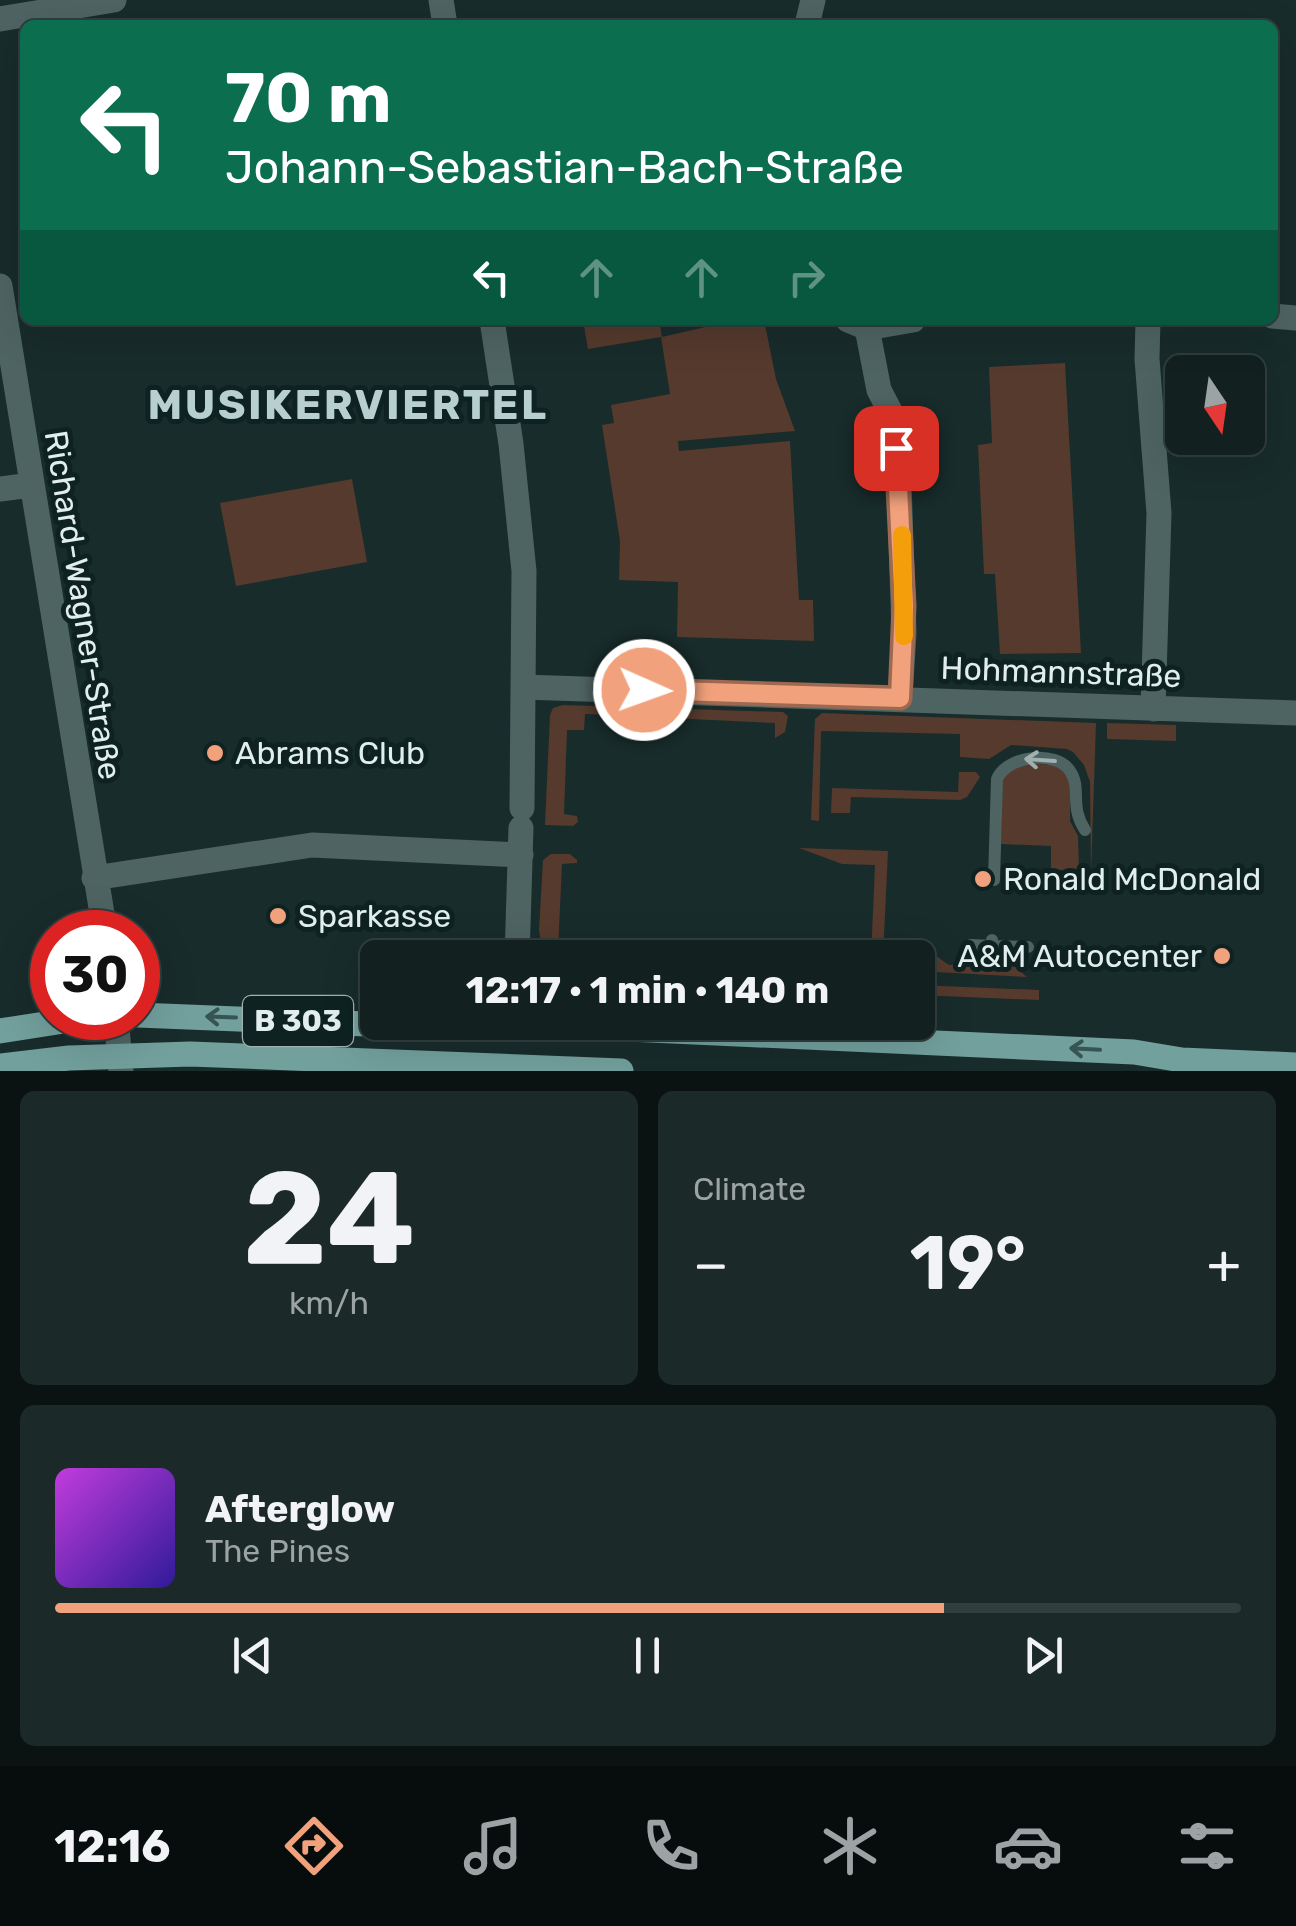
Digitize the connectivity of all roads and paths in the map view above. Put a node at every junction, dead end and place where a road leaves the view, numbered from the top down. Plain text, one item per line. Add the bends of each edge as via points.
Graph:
1 (114, 0) edge
2 (0, 19) edge
3 (0, 286) edge
4 (493, 325) edge
5 (857, 325) edge
6 (1148, 325) edge
7 (31, 485) junction
8 (0, 489) edge
9 (523, 687) junction
10 (900, 698) junction
11 (1153, 708) junction
12 (1296, 713) edge
13 (1085, 830) dead end
14 (521, 855) junction
15 (94, 878) junction
16 (994, 880) dead end
17 (101, 910) edge
18 (518, 940) edge
19 (971, 945) dead end
20 (1028, 947) dead end
21 (160, 1016) edge
22 (360, 1024) edge
23 (30, 1026) edge
24 (0, 1030) edge
25 (869, 1040) edge
26 (1182, 1060) junction
27 (120, 1063) edge
28 (1296, 1065) edge
29 (0, 1066) edge
30 (621, 1071) edge
31 (1146, 1071) edge

1 - 2 street
3 - 7 street, Richard-Wagner-Straße
4 - 9 street via 524,571
5 - 10 street via 892,415 904,633
6 - 11 street via 1159,513
7 - 8 street
7 - 15 street, Richard-Wagner-Straße
9 - 10 street, Hohmannstraße
9 - 14 street
10 - 11 street, Hohmannstraße
11 - 12 street, Hohmannstraße
13 -> 16 lane via 1066,766 1012,761 996,779
14 - 15 street via 312,846
14 - 18 street
15 - 17 street, Richard-Wagner-Straße
19 - 20 lane
22 -> 21 main road, B 303
23 - 24 main road
26 -> 25 main road
26 - 28 main road
26 - 31 main road
27 - 29 main road, B 303
27 - 30 main road, B 303 via 190,1054

